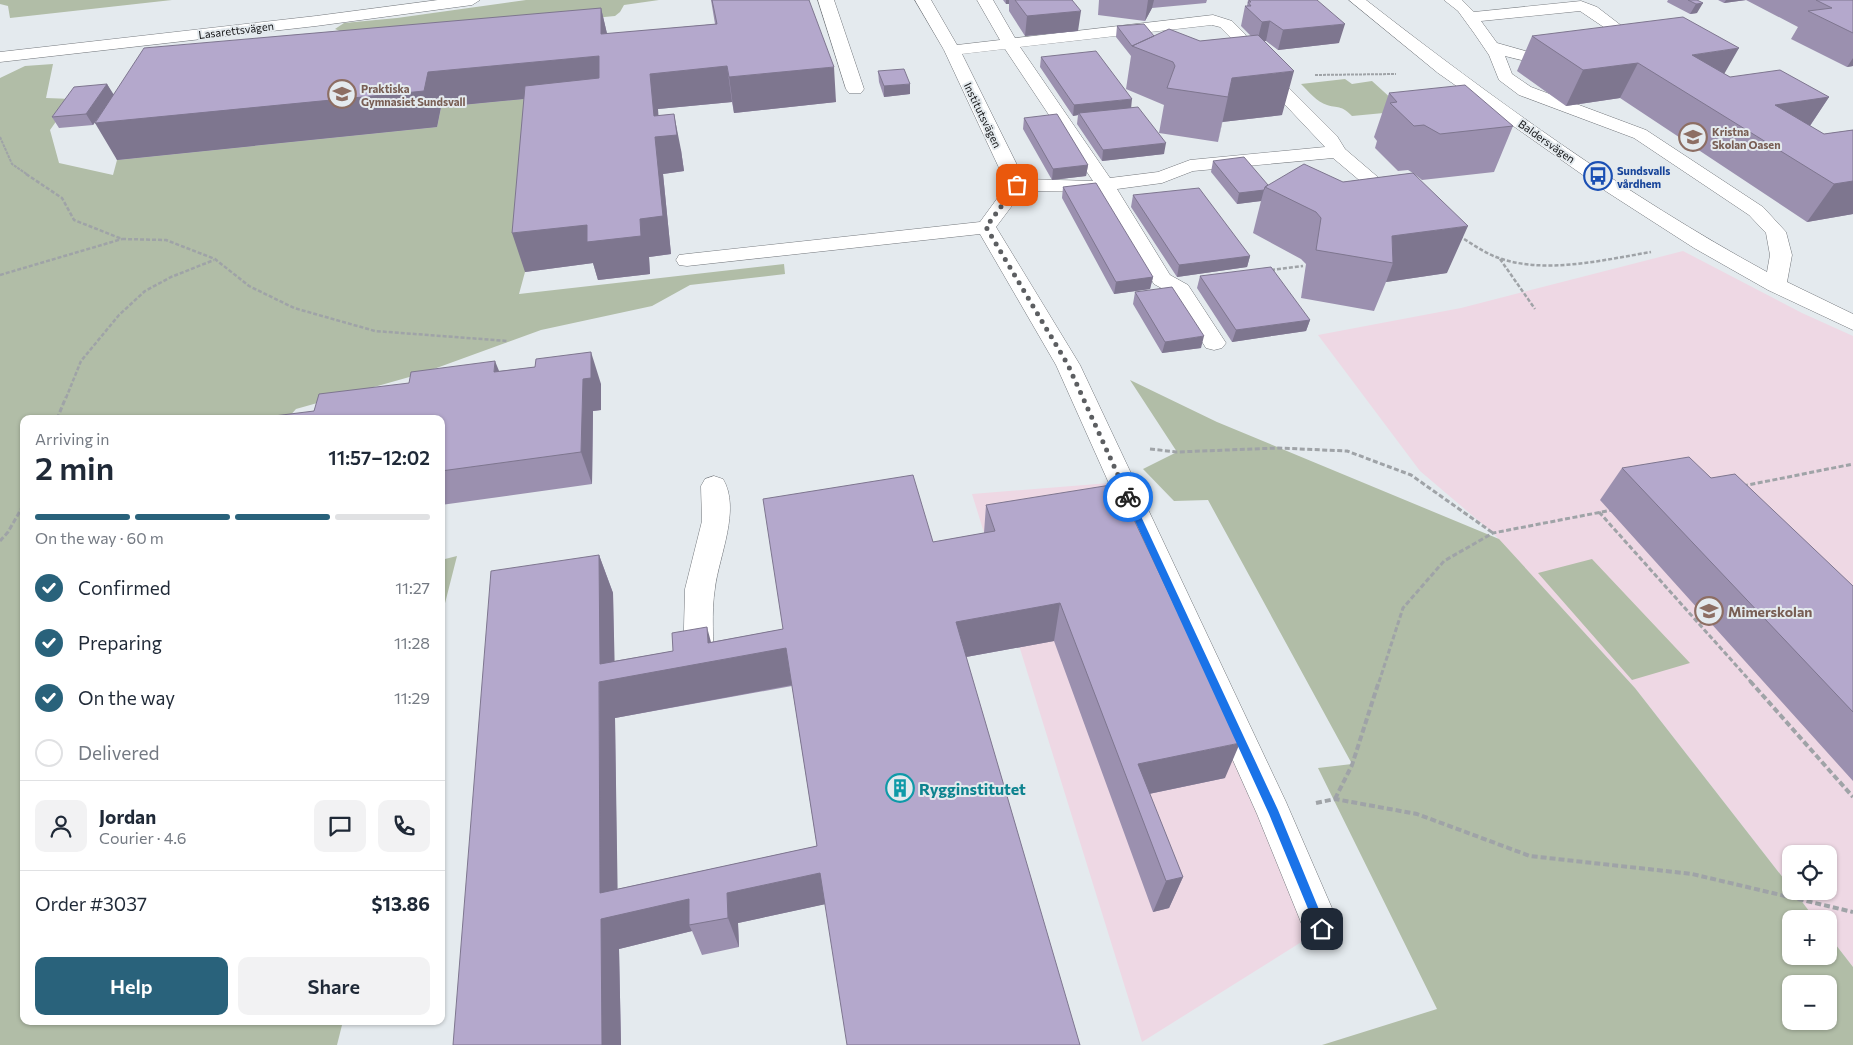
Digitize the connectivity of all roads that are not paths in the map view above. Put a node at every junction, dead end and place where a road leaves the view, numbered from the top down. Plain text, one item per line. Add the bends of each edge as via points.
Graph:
1 (472, 0) edge
2 (826, 0) edge
3 (923, 0) edge
4 (985, 0) edge
5 (1357, 0) edge
6 (1452, 0) edge
7 (1213, 3) dead end
8 (1470, 17) junction
9 (1213, 20) junction
10 (1010, 44) junction
11 (1490, 46) junction
12 (952, 50) junction
13 (0, 57) edge
14 (855, 89) dead end
15 (1337, 152) junction
16 (1017, 185) junction
17 (1105, 185) junction
18 (1397, 202) edge
19 (986, 227) junction
20 (687, 260) dead end
21 (1776, 285) junction
22 (1853, 323) edge
23 (1214, 343) dead end
24 (714, 486) dead end
25 (698, 667) edge
26 (1322, 929) dead end

1 - 13 street, Lasarettsvägen
2 - 14 street
3 - 12 street, Institutsvägen
4 - 10 street
5 - 21 street, Baldersvägen via 1444,69 1614,188 1701,244
6 - 8 street
7 - 9 street via 1216,13
8 - 11 street
8 - 11 street via 1581,6 1619,30 1619,44 1606,53 1562,59 1528,57
9 - 10 street
9 - 15 street via 1226,24 1240,38 1248,56 1331,140
10 - 12 street
10 - 17 street
11 - 21 street via 1505,76 1525,91 1640,134 1756,211 1776,232 1780,255
12 - 16 street, Institutsvägen
15 - 17 street via 1190,166 1162,177
15 - 18 street
16 - 17 street
16 - 19 street
17 - 23 street via 1162,279 1180,290
19 - 20 street
19 - 26 street via 1068,365 1274,813
21 - 22 street, Baldersvägen
24 - 25 street via 716,521 700,589

